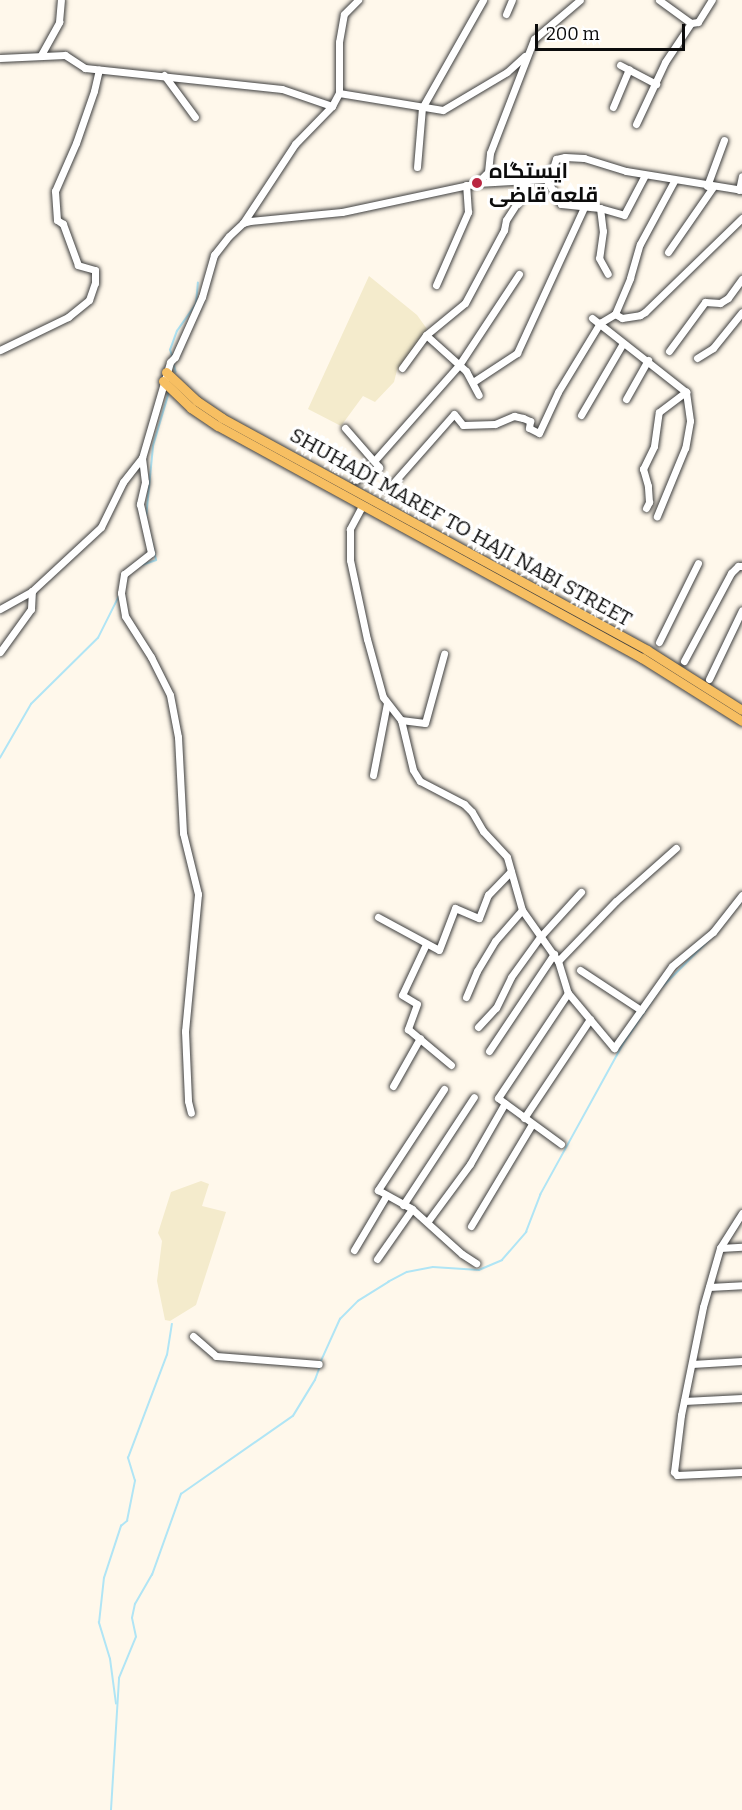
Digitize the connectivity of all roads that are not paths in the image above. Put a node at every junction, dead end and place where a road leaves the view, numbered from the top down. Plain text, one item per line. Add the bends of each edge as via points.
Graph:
1 (61, 0) edge
2 (357, 0) edge
3 (483, 0) edge
4 (512, 0) edge
5 (580, 0) edge
6 (659, 0) edge
7 (712, 0) edge
8 (506, 14) dead end
9 (691, 22) junction
10 (41, 55) junction
11 (526, 55) junction
12 (0, 58) edge
13 (620, 65) dead end
14 (629, 69) junction
15 (99, 70) junction
16 (164, 75) junction
17 (656, 84) junction
18 (339, 93) junction
19 (332, 106) junction
20 (613, 107) dead end
21 (422, 108) junction
22 (195, 117) dead end
23 (636, 124) dead end
24 (724, 140) dead end
25 (417, 167) dead end
26 (645, 175) junction
27 (742, 176) edge
28 (546, 179) junction
29 (674, 181) junction
30 (523, 182) junction
31 (477, 183) junction
32 (466, 185) junction
33 (710, 187) junction
34 (740, 190) edge
35 (585, 207) junction
36 (600, 208) junction
37 (742, 218) edge
38 (243, 223) junction
39 (668, 252) dead end
40 (519, 274) dead end
41 (608, 274) dead end
42 (742, 279) edge
43 (436, 285) dead end
44 (742, 312) edge
45 (615, 314) junction
46 (592, 318) dead end
47 (600, 323) junction
48 (426, 335) junction
49 (623, 343) junction
50 (0, 350) edge
51 (669, 351) dead end
52 (697, 358) dead end
53 (648, 360) junction
54 (459, 364) junction
55 (168, 368) junction
56 (402, 368) dead end
57 (472, 381) junction
58 (687, 392) junction
59 (478, 395) dead end
60 (626, 399) dead end
61 (581, 415) dead end
62 (345, 429) dead end
63 (142, 458) junction
64 (375, 460) junction
65 (356, 480) dead end
66 (387, 490) dead end
67 (361, 508) dead end
68 (646, 508) dead end
69 (657, 516) dead end
70 (698, 563) dead end
71 (742, 566) edge
72 (32, 591) junction
73 (0, 609) edge
74 (742, 610) edge
75 (659, 642) dead end
76 (0, 652) edge
77 (444, 654) dead end
78 (684, 661) dead end
79 (709, 680) dead end
80 (387, 703) junction
81 (742, 710) edge
82 (401, 720) junction
83 (742, 721) edge
84 (372, 775) dead end
85 (676, 848) dead end
86 (511, 871) junction
87 (580, 892) dead end
88 (742, 895) edge
89 (522, 910) junction
90 (378, 917) dead end
91 (540, 937) junction
92 (426, 944) junction
93 (554, 954) junction
94 (558, 961) junction
95 (580, 970) dead end
96 (568, 993) junction
97 (466, 997) dead end
98 (641, 1010) junction
99 (590, 1019) junction
100 (478, 1027) dead end
101 (420, 1038) junction
102 (489, 1051) dead end
103 (451, 1065) dead end
104 (393, 1086) dead end
105 (444, 1089) dead end
106 (474, 1097) dead end
107 (505, 1103) junction
108 (191, 1113) dead end
109 (524, 1118) junction
110 (532, 1124) junction
111 (561, 1144) dead end
112 (386, 1196) junction
113 (403, 1205) junction
114 (412, 1209) junction
115 (742, 1213) edge
116 (428, 1221) junction
117 (471, 1226) dead end
118 (742, 1247) edge
119 (720, 1248) junction
120 (354, 1250) dead end
121 (377, 1259) dead end
122 (476, 1263) dead end
123 (742, 1285) edge
124 (709, 1287) junction
125 (193, 1336) dead end
126 (742, 1361) edge
127 (319, 1364) dead end
128 (692, 1364) junction
129 (742, 1398) edge
130 (684, 1401) junction
131 (742, 1472) edge

1 - 10 street via 59,22
2 - 18 street via 344,14 339,42
3 - 21 street
4 - 8 street
5 - 11 street via 534,39
6 - 9 street
7 - 9 street via 698,22
9 - 17 street
10 - 12 street
10 - 15 street via 65,55 85,68
11 - 21 street via 507,72 443,110
11 - 31 street via 490,153 488,172
13 - 14 street
14 - 17 street
14 - 20 street
15 - 16 street
15 - 50 street via 76,143 55,191 57,220 63,224 78,265 95,270 89,300 68,316
16 - 19 street via 282,89
16 - 22 street
17 - 23 street
18 - 19 street
18 - 21 street
19 - 38 street via 295,144
21 - 25 street
24 - 33 street
26 - 28 street via 584,158 565,157 556,159
26 - 29 street
26 - 36 street via 624,215
27 - 34 street
28 - 30 street
28 - 35 street via 561,204
29 - 33 street
29 - 45 street via 640,244
30 - 31 street
30 - 48 street via 520,197 465,303
31 - 32 street
32 - 38 street via 342,212
32 - 43 street via 468,212
33 - 34 street
33 - 39 street
35 - 36 street
35 - 57 street via 517,353
36 - 41 street via 603,231 599,258
37 - 45 street via 645,312 622,318
38 - 55 street via 214,255 202,297
40 - 54 street
42 - 51 street via 720,303 705,302
44 - 52 street via 713,348
45 - 47 street
46 - 47 street
47 - 49 street
47 - 66 street via 558,392 539,433 529,428 530,421 523,418 463,425 454,414
48 - 54 street
48 - 56 street
49 - 53 street
49 - 61 street
53 - 58 street
53 - 60 street
54 - 57 street
54 - 64 street
55 - 63 street
55 - 81 main road, SHUHADI MAREF TO HAJI NABI STREET via 197,401 222,418 647,650
55 - 83 main road via 191,408 218,426 642,658
57 - 59 street
58 - 68 street via 659,412 654,446 643,469 648,486
58 - 69 street via 690,421 686,448
62 - 64 street
63 - 72 street via 123,482 101,527
63 - 108 street via 145,482 140,504 151,553 124,574 121,593 125,616 170,695 178,737 183,833 198,894 184,1031
64 - 65 street via 380,467
67 - 80 street via 350,529 350,560 367,639
70 - 75 street
71 - 78 street via 731,573
72 - 73 street
72 - 76 street via 31,609
74 - 79 street
77 - 82 street via 425,723
80 - 82 street
80 - 84 street
82 - 86 street via 413,770 420,780 464,804 507,857
85 - 94 street via 616,901
86 - 89 street
86 - 92 street via 488,895 479,918 455,908 439,951
87 - 91 street
88 - 98 street via 713,932 672,966
89 - 91 street
89 - 97 street via 495,941
90 - 92 street
91 - 93 street
91 - 100 street via 511,976 496,1008
92 - 101 street via 402,995 417,1004 408,1029
93 - 94 street
93 - 102 street
94 - 96 street
95 - 98 street
96 - 99 street
96 - 107 street via 498,1098
98 - 99 street via 614,1048
99 - 109 street
101 - 103 street
101 - 104 street
105 - 112 street via 378,1190
106 - 113 street
107 - 109 street
107 - 116 street via 470,1164
109 - 110 street
110 - 111 street
110 - 117 street
112 - 113 street
112 - 120 street
113 - 114 street
114 - 116 street
114 - 121 street
115 - 119 street
116 - 122 street
118 - 119 street
119 - 124 street
123 - 124 street
124 - 128 street
125 - 127 street via 216,1356
126 - 128 street
128 - 130 street
129 - 130 street
130 - 131 street via 674,1472

